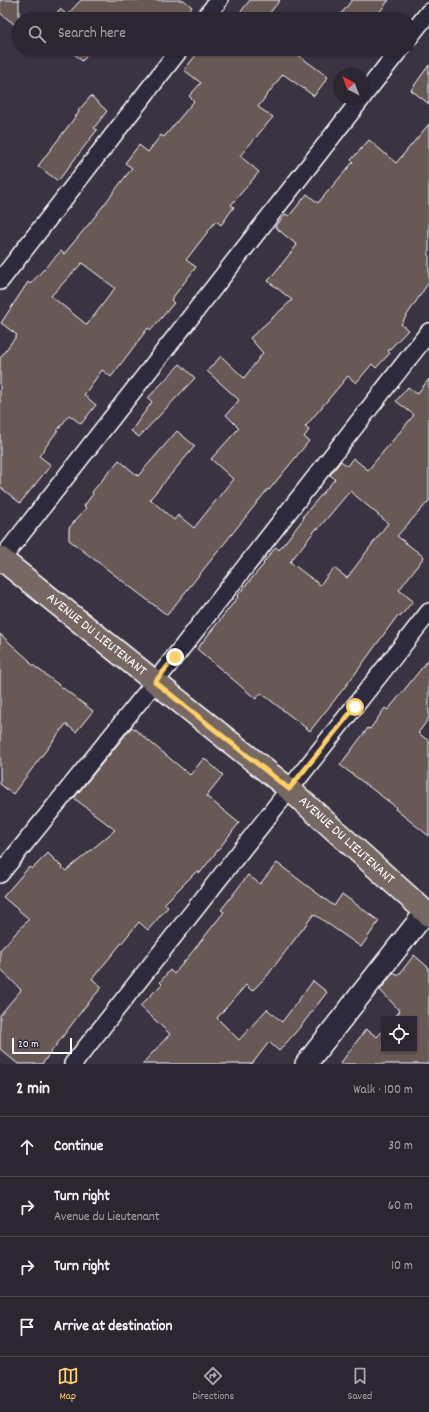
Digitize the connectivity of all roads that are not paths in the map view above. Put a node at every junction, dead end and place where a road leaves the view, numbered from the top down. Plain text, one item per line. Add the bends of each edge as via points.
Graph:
1 (218, 0) edge
2 (209, 12) edge
3 (429, 12) edge
4 (417, 27) edge
5 (175, 56) edge
6 (394, 56) edge
7 (369, 88) edge
8 (357, 104) edge
9 (0, 281) edge
10 (429, 332) edge
11 (1, 559) edge
12 (429, 612) edge
13 (155, 682) junction
14 (289, 789) junction
15 (0, 874) edge
16 (428, 912) edge
17 (73, 1064) edge
18 (306, 1064) edge

1 - 2 street
3 - 4 street
5 - 9 street
6 - 7 street
8 - 11 street
10 - 13 street
11 - 13 main road, AVENUE DU LIEUTENANT
12 - 14 street
13 - 14 main road, AVENUE DU LIEUTENANT
13 - 15 street
14 - 16 main road, AVENUE DU LIEUTENANT
14 - 17 street
16 - 18 street

